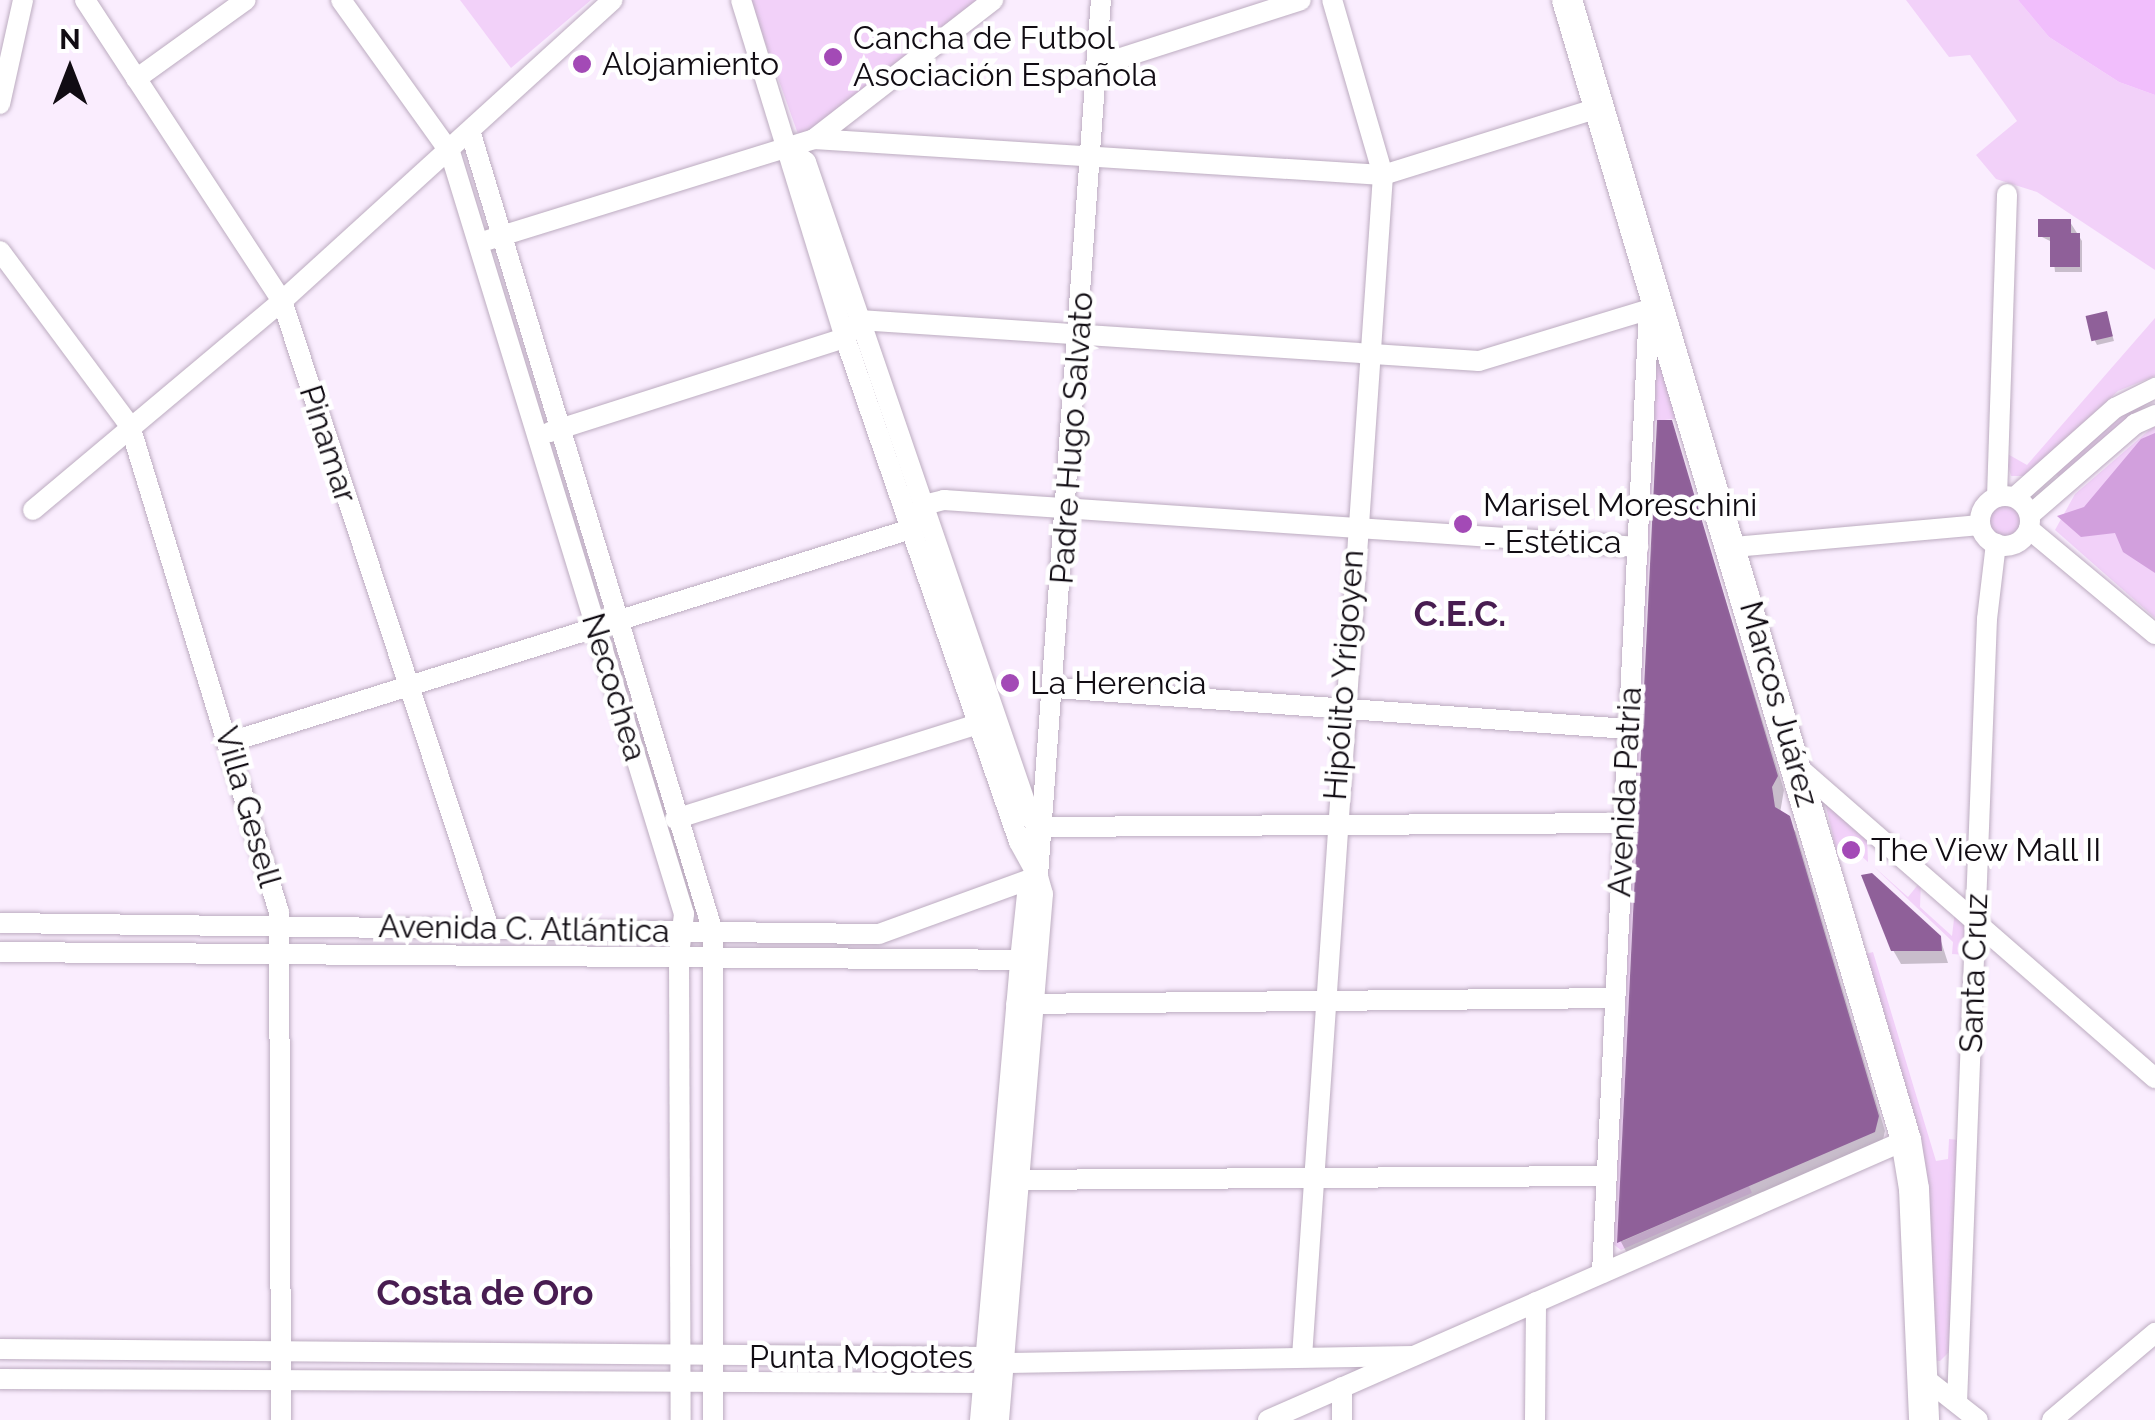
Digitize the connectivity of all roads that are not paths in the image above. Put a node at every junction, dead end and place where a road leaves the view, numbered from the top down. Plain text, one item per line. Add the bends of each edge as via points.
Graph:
1 (23, 0) edge
2 (86, 0) edge
3 (246, 0) edge
4 (341, 0) edge
5 (614, 0) edge
6 (741, 0) edge
7 (993, 0) edge
8 (1101, 0) edge
9 (1301, 0) edge
10 (1332, 0) edge
11 (1566, 0) edge
12 (1096, 66) junction
13 (136, 78) junction
14 (0, 104) edge
15 (1598, 108) junction
16 (471, 134) junction
17 (814, 140) junction
18 (790, 150) junction
19 (450, 152) junction
20 (1090, 157) junction
21 (1383, 174) junction
22 (2007, 194) dead end
23 (501, 236) junction
24 (478, 243) junction
25 (0, 251) edge
26 (282, 300) junction
27 (1654, 308) junction
28 (859, 320) junction
29 (1079, 336) junction
30 (845, 338) junction
31 (1368, 354) junction
32 (2155, 388) edge
33 (2155, 415) edge
34 (130, 426) junction
35 (559, 430) junction
36 (537, 436) junction
37 (2006, 497) junction
38 (929, 503) junction
39 (1068, 508) junction
40 (33, 510) dead end
41 (2029, 522) junction
42 (1980, 525) junction
43 (1355, 528) junction
44 (911, 529) junction
45 (1996, 544) junction
46 (1638, 547) junction
47 (1734, 547) junction
48 (617, 622) junction
49 (596, 629) junction
50 (2155, 634) edge
51 (407, 687) junction
52 (1055, 688) junction
53 (1342, 709) junction
54 (978, 724) junction
55 (1628, 729) junction
56 (230, 742) junction
57 (1797, 766) junction
58 (675, 819) junction
59 (1624, 823) junction
60 (1333, 824) junction
61 (1043, 828) junction
62 (1019, 842) junction
63 (1038, 876) junction
64 (1976, 918) junction
65 (0, 924) edge
66 (282, 927) junction
67 (489, 928) junction
68 (684, 932) junction
69 (713, 932) junction
70 (0, 952) edge
71 (276, 956) junction
72 (682, 960) junction
73 (1028, 960) junction
74 (715, 961) junction
75 (1615, 998) junction
76 (1322, 1000) junction
77 (1025, 1004) junction
78 (2155, 1078) edge
79 (1906, 1140) junction
80 (1606, 1176) junction
81 (1309, 1178) junction
82 (1012, 1180) junction
83 (1602, 1274) junction
84 (1536, 1302) junction
85 (2155, 1333) edge
86 (0, 1349) edge
87 (281, 1352) junction
88 (681, 1356) junction
89 (713, 1356) junction
90 (1414, 1356) junction
91 (1302, 1358) junction
92 (998, 1360) junction
93 (1922, 1376) junction
94 (0, 1379) edge
95 (281, 1382) junction
96 (985, 1383) junction
97 (681, 1384) junction
98 (713, 1384) junction
99 (1342, 1388) junction
100 (1957, 1404) junction
101 (281, 1420) edge
102 (681, 1420) edge
103 (714, 1420) edge
104 (980, 1420) edge
105 (1000, 1420) edge
106 (1268, 1420) edge
107 (1342, 1420) edge
108 (1535, 1420) edge
109 (1924, 1420) edge
110 (1978, 1420) edge
111 (2052, 1420) edge

1 - 14 street
2 - 13 street, Pinamar
3 - 13 street
4 - 19 street, Necochea
5 - 16 street
6 - 18 street
7 - 17 street
8 - 12 street, Padre Hugo Salvato
9 - 12 street
10 - 21 street, Hipólito Yrigoyen
11 - 15 main road, Marcos Juárez
12 - 20 street, Padre Hugo Salvato
13 - 26 street, Pinamar
15 - 21 street
15 - 27 main road, Marcos Juárez
16 - 19 street
16 - 23 street, Necochea
17 - 18 street
17 - 20 street
18 - 23 street
18 - 28 street via 806,162
18 - 30 street via 788,168
19 - 24 street, Necochea
19 - 26 street
20 - 21 street
20 - 29 street, Padre Hugo Salvato
21 - 31 street, Hipólito Yrigoyen
22 - 37 street
23 - 24 street
23 - 35 street, Necochea
24 - 36 street, Necochea
25 - 34 street, Villa Gesell
26 - 34 street
26 - 51 street, Pinamar
27 - 31 street via 1479,361
27 - 46 street, Avenida Patria
27 - 47 main road, Marcos Juárez
28 - 29 street
28 - 30 street
28 - 38 street
29 - 31 street
29 - 39 street, Padre Hugo Salvato
30 - 35 street
30 - 44 street
31 - 43 street, Hipólito Yrigoyen
32 - 37 street via 2115,408
33 - 41 street via 2135,424
34 - 40 street
34 - 56 street, Villa Gesell
35 - 36 street
35 - 48 street, Necochea
36 - 49 street, Necochea
37 - 41 street
37 - 42 street via 1982,511
38 - 39 street
38 - 44 street
38 - 61 street via 1031,819
39 - 43 street
39 - 52 street, Padre Hugo Salvato
41 - 45 street via 2015,544
41 - 50 street
42 - 45 street
42 - 47 street
43 - 46 street
43 - 53 street, Hipólito Yrigoyen
44 - 48 street
44 - 54 street
45 - 64 street, Santa Cruz via 1986,619
46 - 55 street, Avenida Patria
47 - 57 main road, Marcos Juárez
48 - 49 street
48 - 58 street, Necochea
49 - 51 street
49 - 68 street, Necochea
51 - 56 street
51 - 67 street, Pinamar
52 - 53 street
52 - 61 street, Padre Hugo Salvato
53 - 55 street
53 - 60 street, Hipólito Yrigoyen
54 - 58 street
54 - 62 street
55 - 59 street, Avenida Patria
56 - 66 street, Villa Gesell
57 - 64 street
57 - 79 main road, Marcos Juárez
58 - 69 street, Necochea
59 - 60 street
59 - 75 street, Avenida Patria
60 - 61 street
60 - 76 street, Hipólito Yrigoyen
61 - 62 street
61 - 63 street, Padre Hugo Salvato
62 - 63 street
63 - 69 street, Avenida C. Atlántica via 897,931
63 - 73 street, Padre Hugo Salvato via 1043,894
64 - 78 street
64 - 100 street, Santa Cruz
65 - 66 street, Avenida C. Atlántica
66 - 67 street, Avenida C. Atlántica
66 - 71 street, Villa Gesell
67 - 68 street, Avenida C. Atlántica
68 - 69 street, Avenida C. Atlántica
68 - 72 street, Necochea
69 - 74 street, Necochea
70 - 71 street, Avenida C. Atlántica
71 - 72 street, Avenida C. Atlántica
71 - 87 street, Villa Gesell
72 - 74 street, Avenida C. Atlántica
72 - 88 street, Necochea
73 - 74 street, Avenida C. Atlántica
73 - 77 street, Padre Hugo Salvato
74 - 89 street, Necochea
75 - 76 street
75 - 80 street, Avenida Patria
76 - 77 street
76 - 81 street, Hipólito Yrigoyen
77 - 82 street, Padre Hugo Salvato
79 - 83 street
79 - 93 main road, Marcos Juárez
80 - 81 street
80 - 83 street, Avenida Patria
81 - 82 street
81 - 91 street, Hipólito Yrigoyen
82 - 92 street, Padre Hugo Salvato
83 - 84 street
84 - 90 street
84 - 108 street
85 - 111 street
86 - 87 street, Punta Mogotes
87 - 88 street, Punta Mogotes
87 - 95 street, Villa Gesell
88 - 89 street, Punta Mogotes
88 - 97 street, Necochea
89 - 92 street, Punta Mogotes
89 - 98 street, Necochea
90 - 91 street
90 - 99 street
91 - 92 street
92 - 96 street, Punta Mogotes
92 - 105 street, Padre Hugo Salvato
93 - 100 street
93 - 109 main road, Marcos Juárez
94 - 95 street, Punta Mogotes
95 - 97 street, Punta Mogotes
95 - 101 street, Villa Gesell
96 - 98 street, Punta Mogotes
96 - 104 street
97 - 98 street, Punta Mogotes
97 - 102 street, Necochea
98 - 103 street, Necochea
99 - 106 street
99 - 107 street
100 - 110 street

